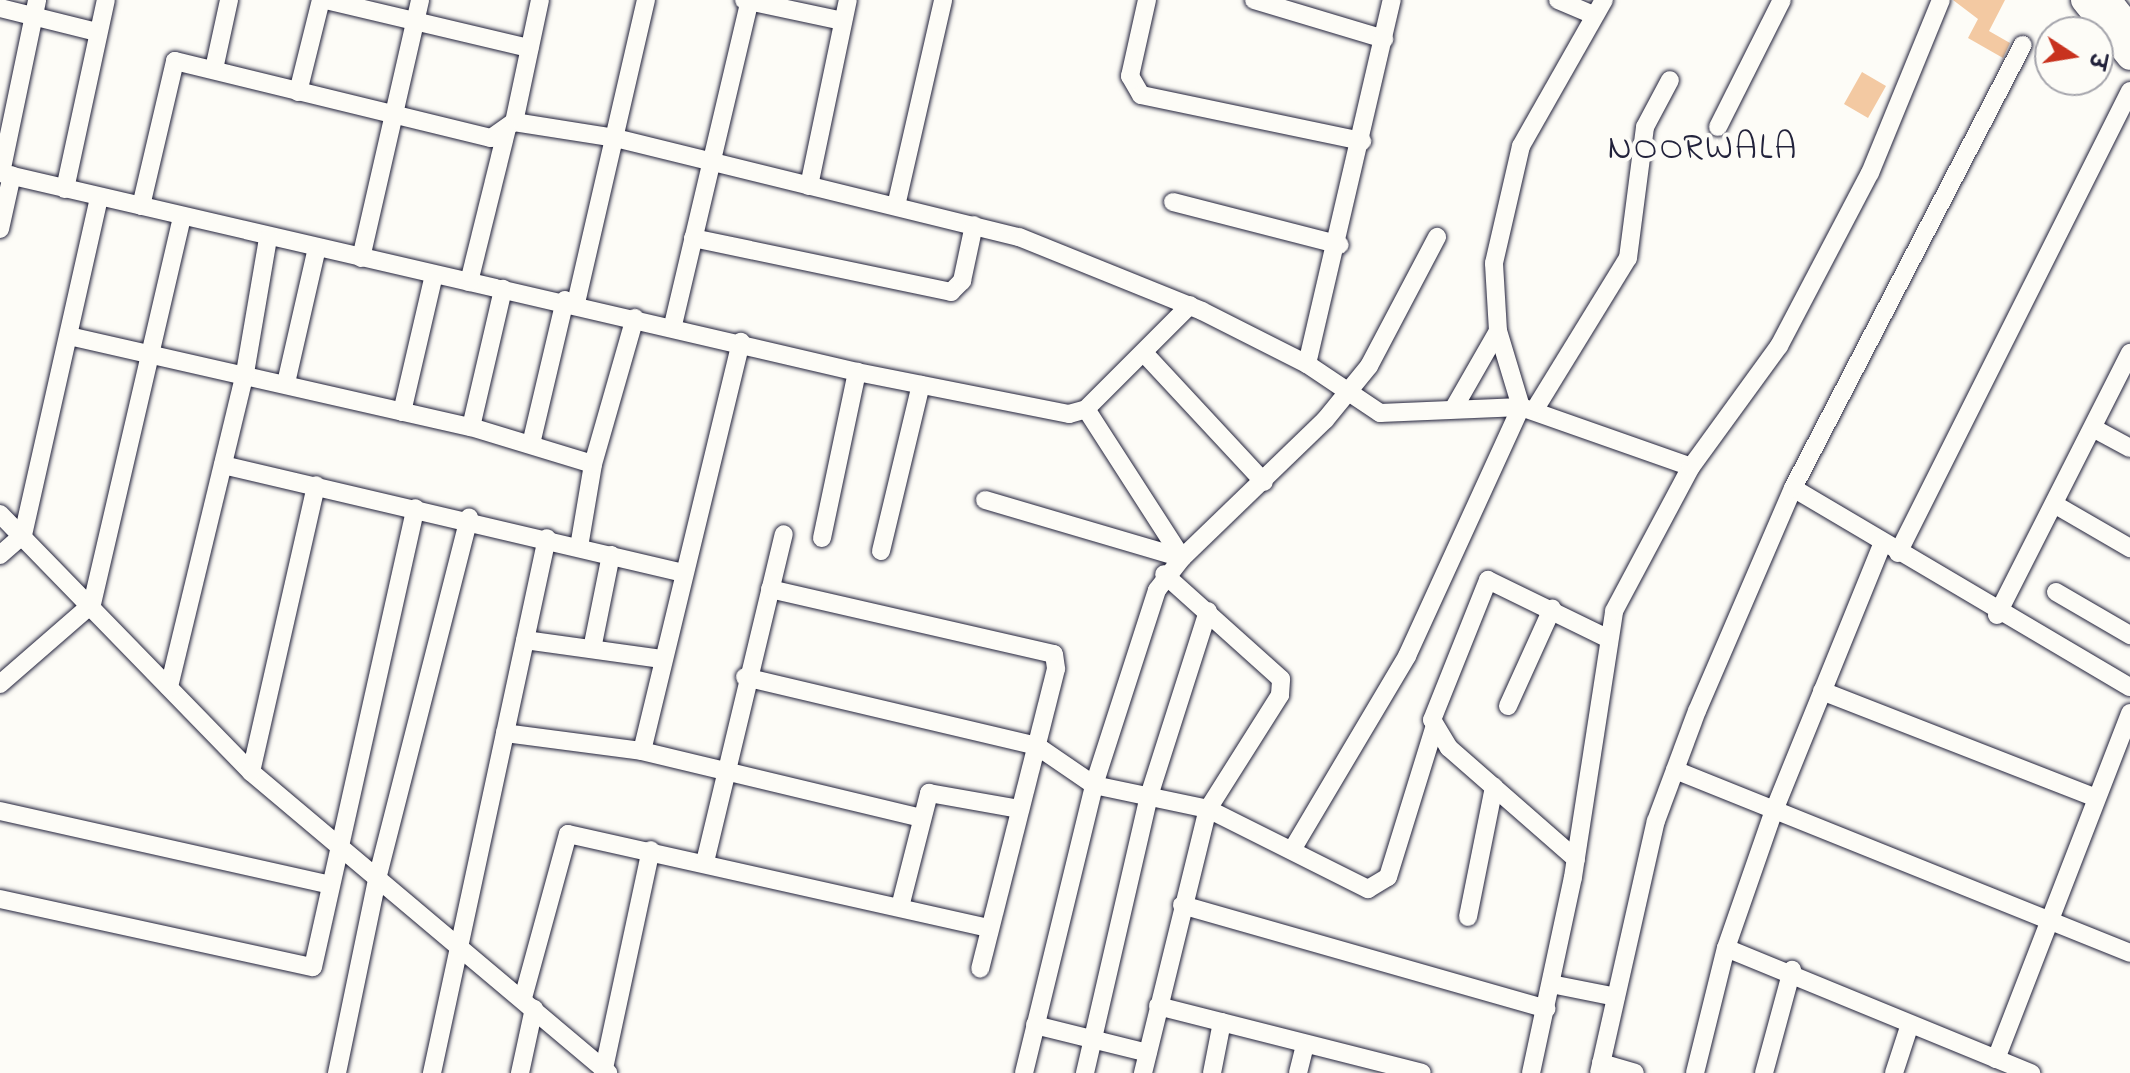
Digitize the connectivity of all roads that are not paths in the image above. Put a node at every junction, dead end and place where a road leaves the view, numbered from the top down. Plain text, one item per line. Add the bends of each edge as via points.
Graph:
1 (106, 0) edge
2 (229, 0) edge
3 (324, 0) edge
4 (420, 0) edge
5 (540, 0) edge
6 (646, 0) edge
7 (748, 0) edge
8 (848, 0) edge
9 (943, 0) edge
10 (1147, 0) edge
11 (1256, 0) edge
12 (1392, 0) edge
13 (1558, 0) edge
14 (1782, 0) edge
15 (1941, 0) edge
16 (2084, 0) edge
17 (2108, 0) edge
18 (1599, 7) edge
19 (0, 8) edge
20 (35, 9) edge
21 (415, 20) junction
22 (843, 21) junction
23 (2129, 24) edge
24 (97, 32) junction
25 (1384, 39) junction
26 (2023, 45) dead end
27 (529, 48) junction
28 (2130, 57) edge
29 (214, 69) junction
30 (1670, 80) dead end
31 (2130, 91) edge
32 (298, 92) junction
33 (392, 116) junction
34 (510, 126) junction
35 (1718, 127) dead end
36 (615, 138) junction
37 (1362, 141) junction
38 (710, 163) junction
39 (4, 173) edge
40 (809, 186) junction
41 (65, 189) junction
42 (99, 197) junction
43 (1173, 202) dead end
44 (141, 206) junction
45 (896, 206) junction
46 (182, 217) junction
47 (974, 225) junction
48 (0, 229) edge
49 (1437, 237) dead end
50 (268, 238) junction
51 (693, 238) junction
52 (1340, 245) junction
53 (317, 248) junction
54 (361, 258) junction
55 (434, 275) junction
56 (469, 282) junction
57 (503, 289) junction
58 (571, 302) junction
59 (1190, 305) junction
60 (635, 318) junction
61 (673, 325) junction
62 (1498, 331) junction
63 (69, 336) junction
64 (741, 342) junction
65 (154, 353) junction
66 (1144, 353) junction
67 (2130, 353) edge
68 (1307, 364) junction
69 (857, 372) junction
70 (245, 373) junction
71 (286, 383) junction
72 (921, 385) junction
73 (1349, 391) junction
74 (1455, 406) junction
75 (1528, 408) junction
76 (1086, 409) junction
77 (402, 412) junction
78 (471, 427) junction
79 (2093, 428) junction
80 (531, 444) junction
81 (2130, 448) edge
82 (593, 464) junction
83 (223, 465) junction
84 (1691, 467) junction
85 (1264, 482) junction
86 (316, 485) junction
87 (1793, 488) junction
88 (985, 500) dead end
89 (2054, 504) junction
90 (416, 508) junction
91 (0, 514) edge
92 (469, 518) junction
93 (784, 534) dead end
94 (23, 535) junction
95 (547, 538) junction
96 (822, 538) dead end
97 (579, 547) junction
98 (2130, 548) edge
99 (1890, 549) junction
100 (881, 551) dead end
101 (0, 555) edge
102 (611, 555) junction
103 (1182, 558) junction
104 (684, 573) junction
105 (1164, 574) junction
106 (770, 589) junction
107 (2056, 592) dead end
108 (92, 604) junction
109 (1552, 609) junction
110 (1208, 611) junction
111 (1997, 615) junction
112 (2130, 635) edge
113 (1607, 638) junction
114 (525, 640) junction
115 (592, 649) junction
116 (662, 659) junction
117 (745, 677) junction
118 (0, 684) edge
119 (169, 687) junction
120 (2130, 687) edge
121 (1822, 691) junction
122 (1508, 706) dead end
123 (2130, 713) edge
124 (1434, 728) junction
125 (505, 733) junction
126 (1037, 746) junction
127 (642, 751) junction
128 (1675, 770) junction
129 (251, 772) junction
130 (725, 772) junction
131 (1094, 785) junction
132 (1494, 787) junction
133 (1149, 796) junction
134 (2094, 797) junction
135 (1019, 809) junction
136 (1208, 809) junction
137 (0, 811) edge
138 (1773, 813) junction
139 (921, 818) junction
140 (337, 848) junction
141 (651, 850) junction
142 (1292, 850) junction
143 (1576, 859) junction
144 (705, 862) junction
145 (377, 879) junction
146 (330, 885) junction
147 (0, 899) edge
148 (1182, 905) junction
149 (900, 907) junction
150 (1468, 917) dead end
151 (2049, 924) junction
152 (990, 928) junction
153 (460, 945) junction
154 (1726, 948) junction
155 (2130, 953) edge
156 (980, 969) dead end
157 (1792, 970) junction
158 (1551, 984) junction
159 (1616, 997) junction
160 (529, 1003) junction
161 (1158, 1006) junction
162 (1546, 1009) junction
163 (1222, 1022) junction
164 (1035, 1025) junction
165 (1909, 1027) junction
166 (1093, 1039) junction
167 (1305, 1044) junction
168 (1148, 1053) junction
169 (1996, 1059) junction
170 (1600, 1068) edge
171 (605, 1072) edge
172 (337, 1073) edge
173 (432, 1073) edge
174 (520, 1073) edge
175 (1024, 1073) edge
176 (1085, 1073) edge
177 (1143, 1073) edge
178 (1212, 1073) edge
179 (1298, 1073) edge
180 (1422, 1073) edge
181 (1531, 1073) edge
182 (1635, 1073) edge
183 (1695, 1073) edge
184 (1764, 1073) edge
185 (1894, 1073) edge
186 (2031, 1073) edge

1 - 24 street
2 - 29 street
3 - 21 street
3 - 32 street
4 - 21 street
5 - 27 street
6 - 36 street
7 - 22 street
7 - 38 street
8 - 22 street
9 - 45 street
10 - 37 street via 1130,76 1141,95
11 - 25 street
12 - 25 street
13 - 18 street
14 - 35 street
15 - 84 street via 1870,173 1779,346
16 - 28 street
17 - 23 street
18 - 62 street via 1540,102 1509,181 1494,263
19 - 20 street
20 - 24 street
20 - 39 street
21 - 27 street
21 - 33 street
22 - 40 street
24 - 41 street
25 - 37 street
26 - 87 street
27 - 34 street
29 - 32 street
29 - 44 street via 171,64
30 - 75 street via 1641,143 1628,258
31 - 99 street
32 - 33 street
33 - 34 street via 491,138
33 - 54 street
34 - 36 street
34 - 56 street
36 - 38 street
36 - 58 street
37 - 52 street
38 - 40 street
38 - 51 street
39 - 41 street
39 - 48 street
40 - 45 street
41 - 42 street
42 - 44 street
42 - 63 street
43 - 52 street
44 - 46 street
45 - 47 street
46 - 50 street
46 - 65 street
47 - 51 street via 962,281 951,292
47 - 59 street
49 - 73 street via 1384,344
50 - 53 street
50 - 70 street
51 - 61 street
52 - 68 street
53 - 54 street
53 - 71 street
54 - 55 street
55 - 56 street
55 - 77 street
56 - 57 street
57 - 58 street
57 - 78 street
58 - 60 street
58 - 80 street
59 - 66 street
59 - 68 street
60 - 61 street
60 - 82 street
61 - 64 street
62 - 74 street
62 - 75 street
63 - 65 street
63 - 94 street
64 - 69 street
64 - 104 street
65 - 70 street
65 - 108 street
66 - 76 street
66 - 85 street
67 - 79 street
68 - 73 street
69 - 72 street
69 - 96 street
70 - 71 street
70 - 83 street
71 - 77 street
72 - 76 street via 1069,414
72 - 100 street
73 - 74 street via 1380,413
73 - 85 street
74 - 75 street
75 - 84 street
75 - 142 street via 1407,656
76 - 103 street
77 - 78 street
78 - 80 street
79 - 81 street
79 - 89 street
80 - 82 street
82 - 97 street
83 - 86 street
83 - 119 street
84 - 113 street
85 - 103 street
86 - 90 street
86 - 129 street
87 - 99 street
87 - 128 street
88 - 103 street
89 - 98 street
89 - 111 street
90 - 92 street
90 - 140 street
91 - 94 street
92 - 95 street
92 - 145 street
93 - 106 street
94 - 101 street
94 - 108 street
95 - 97 street
95 - 114 street
97 - 102 street
99 - 111 street
99 - 121 street
102 - 104 street
102 - 115 street
103 - 105 street
104 - 116 street
105 - 110 street
105 - 131 street
106 - 117 street
106 - 126 street via 1049,650 1056,669
107 - 112 street
108 - 118 street
108 - 119 street
109 - 113 street
109 - 122 street
109 - 124 street via 1488,580 1433,713
110 - 133 street
110 - 136 street via 1281,679 1280,695
111 - 120 street
113 - 143 street via 1607,680
114 - 115 street
114 - 125 street
115 - 116 street
116 - 127 street
117 - 126 street
117 - 130 street
119 - 129 street
121 - 134 street
121 - 138 street
123 - 134 street
124 - 132 street
124 - 142 street via 1384,885 1368,889
125 - 127 street
125 - 153 street
126 - 131 street
126 - 135 street
127 - 130 street
128 - 138 street
128 - 159 street via 1656,821
129 - 140 street
130 - 139 street
130 - 144 street
131 - 133 street
131 - 164 street
132 - 143 street
132 - 150 street
133 - 136 street
133 - 166 street
134 - 151 street
135 - 139 street via 933,791
135 - 152 street
136 - 142 street
136 - 148 street
137 - 146 street
138 - 151 street
138 - 154 street
139 - 149 street
140 - 145 street
140 - 146 street
141 - 144 street
141 - 160 street via 563,838
141 - 171 street
143 - 158 street
144 - 149 street
145 - 153 street
145 - 172 street
146 - 147 street via 319,953 305,969
148 - 161 street
148 - 162 street
149 - 152 street
151 - 155 street
151 - 169 street
152 - 156 street
153 - 160 street
153 - 173 street
154 - 157 street
154 - 183 street
157 - 165 street
157 - 184 street
158 - 159 street
158 - 162 street
159 - 170 street
160 - 171 street
160 - 174 street
161 - 163 street
161 - 168 street
162 - 181 street
163 - 167 street
163 - 178 street
164 - 166 street
164 - 175 street
165 - 169 street
165 - 185 street
166 - 168 street
166 - 176 street
167 - 179 street
167 - 180 street
168 - 177 street
169 - 186 street
170 - 182 street

